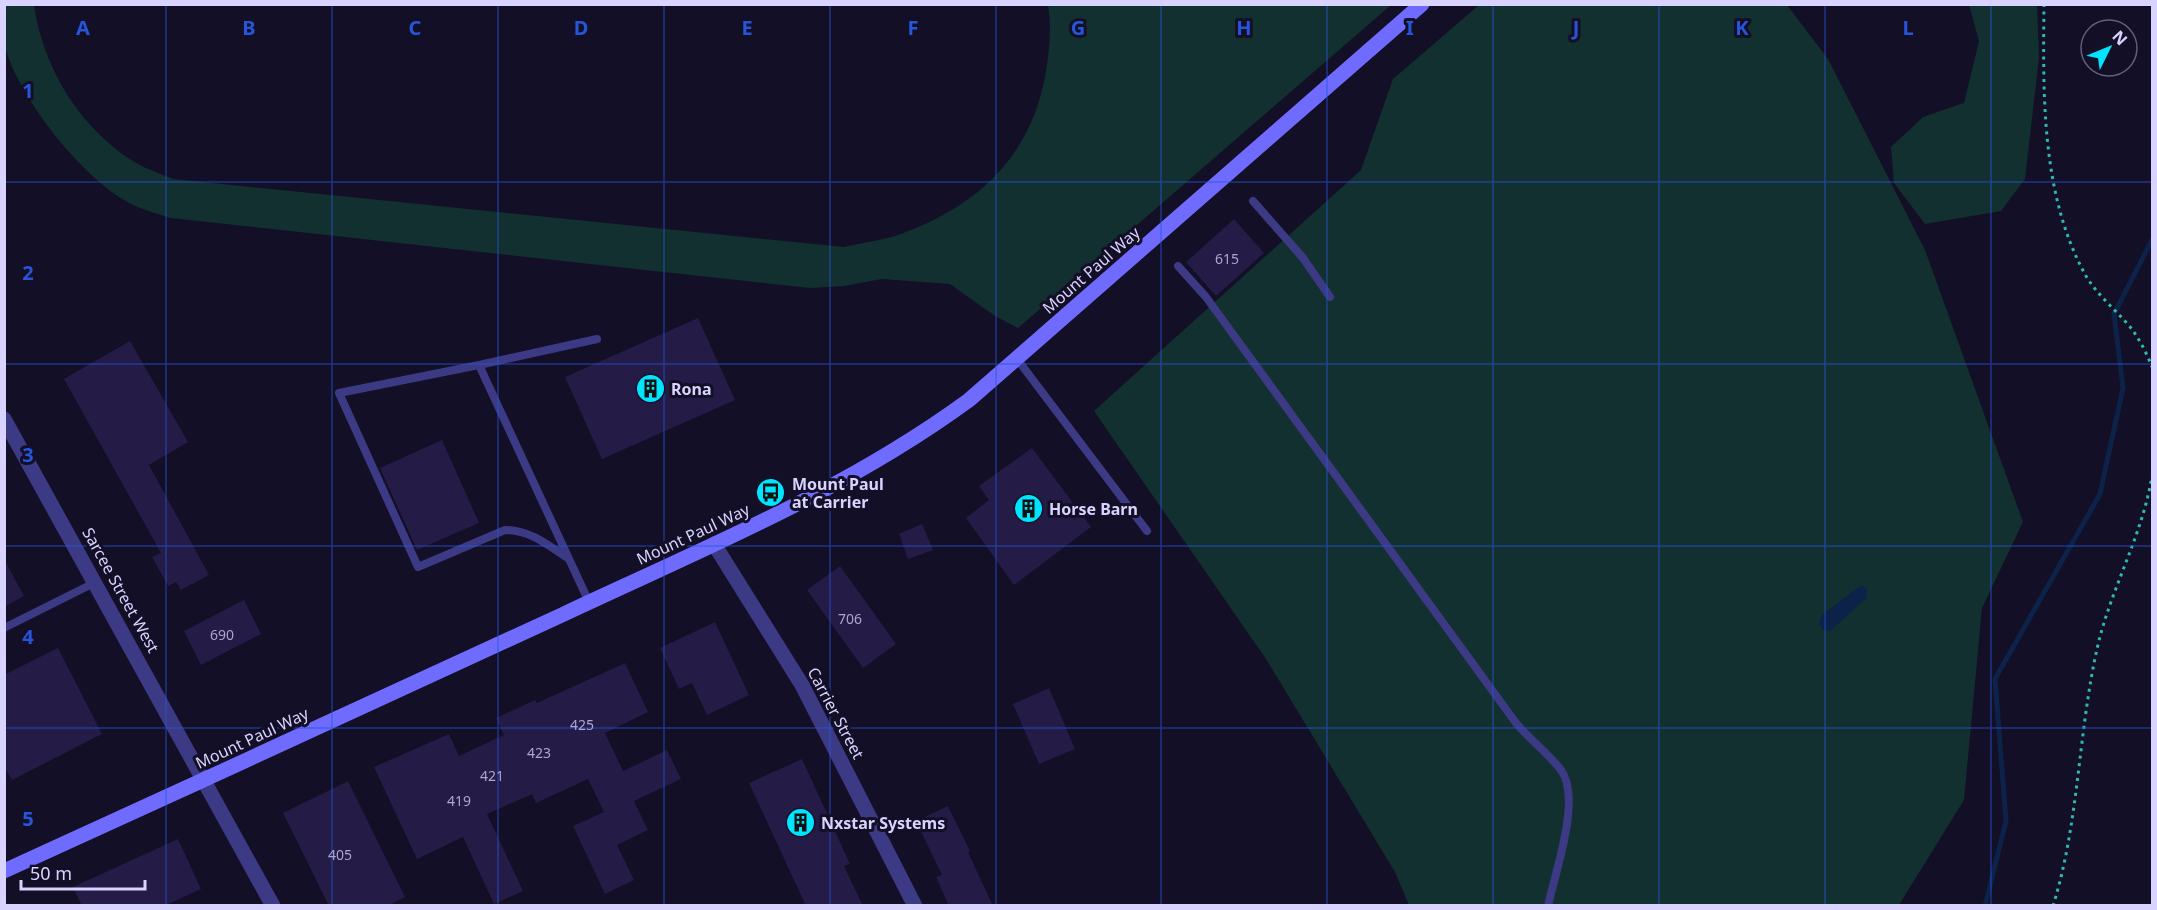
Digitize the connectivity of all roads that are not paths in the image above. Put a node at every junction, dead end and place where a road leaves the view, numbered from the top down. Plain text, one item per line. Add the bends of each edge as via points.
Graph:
1 (1422, 4) edge
2 (1253, 201) dead end
3 (1178, 266) dead end
4 (1330, 297) dead end
5 (597, 339) dead end
6 (1017, 359) junction
7 (479, 366) junction
8 (4, 419) edge
9 (1147, 531) dead end
10 (714, 544) junction
11 (569, 559) junction
12 (96, 582) junction
13 (589, 602) junction
14 (4, 628) edge
15 (205, 779) junction
16 (6, 867) edge
17 (273, 906) edge
18 (915, 906) edge
19 (1548, 906) edge

1 - 6 street, Mount Paul Way
2 - 4 lane via 1303,258
3 - 19 lane via 1206,297 1516,723 1562,772 1569,786 1570,808
5 - 7 lane
6 - 9 lane
6 - 10 street, Mount Paul Way via 926,432 870,467
7 - 11 lane
7 - 11 lane via 339,393 418,567 505,530 537,537
8 - 12 street, Sarcee Street West
10 - 13 street, Mount Paul Way
10 - 18 street, Carrier Street via 802,685
11 - 13 lane
12 - 14 lane
12 - 15 street, Sarcee Street West
13 - 15 street, Mount Paul Way
15 - 16 street, Mount Paul Way
15 - 17 street, Sarcee Street West

